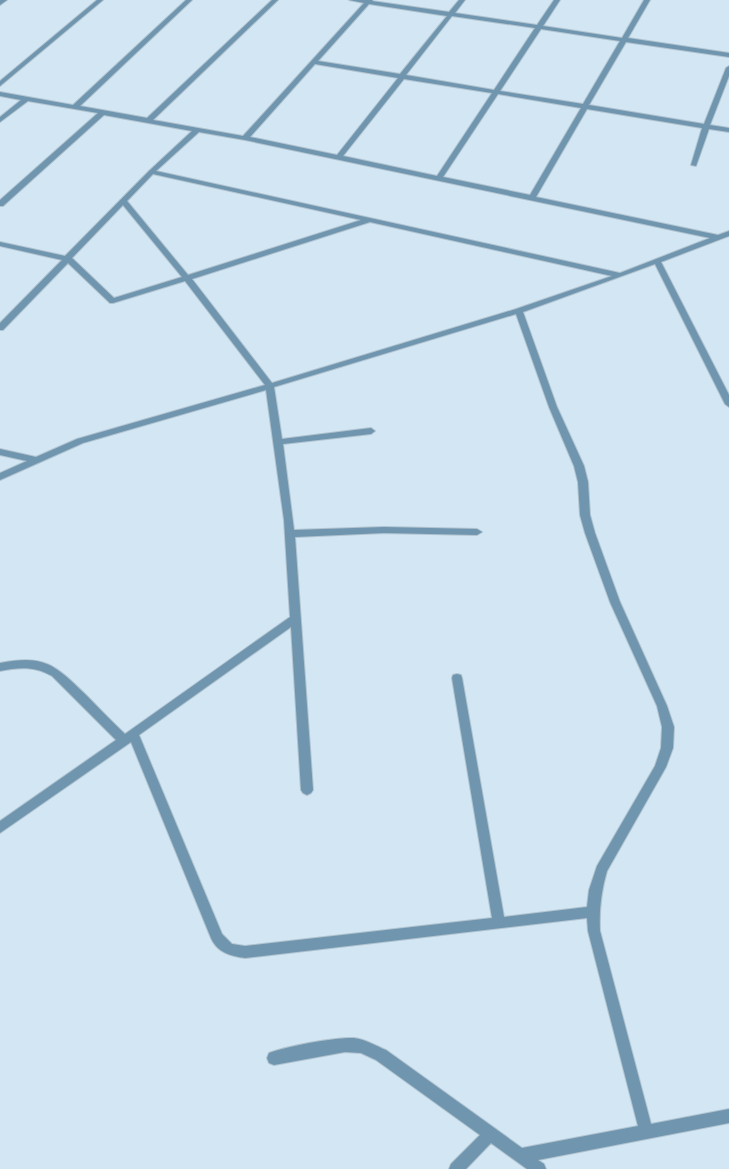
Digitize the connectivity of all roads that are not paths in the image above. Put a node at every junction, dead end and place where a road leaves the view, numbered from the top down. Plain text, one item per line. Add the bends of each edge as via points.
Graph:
1 (4, 0) edge
2 (100, 0) edge
3 (189, 0) edge
4 (275, 0) edge
5 (352, 0) edge
6 (462, 0) edge
7 (557, 0) edge
8 (647, 0) edge
9 (369, 1) edge
10 (0, 3) edge
11 (450, 14) junction
12 (539, 27) junction
13 (624, 40) junction
14 (729, 55) edge
15 (314, 62) junction
16 (729, 68) edge
17 (402, 76) junction
18 (0, 84) edge
19 (496, 92) junction
20 (0, 94) edge
21 (26, 99) junction
22 (585, 106) junction
23 (74, 108) junction
24 (102, 113) junction
25 (0, 120) edge
26 (148, 121) junction
27 (706, 126) junction
28 (197, 130) junction
29 (729, 130) edge
30 (245, 138) junction
31 (338, 158) junction
32 (694, 165) dead end
33 (151, 172) junction
34 (438, 179) junction
35 (532, 198) junction
36 (123, 201) junction
37 (0, 204) edge
38 (368, 221) junction
39 (729, 233) edge
40 (718, 238) junction
41 (0, 244) edge
42 (68, 259) junction
43 (657, 261) junction
44 (621, 275) junction
45 (187, 278) junction
46 (519, 311) junction
47 (0, 328) edge
48 (729, 380) edge
49 (718, 381) junction
50 (270, 386) junction
51 (729, 404) edge
52 (371, 430) dead end
53 (278, 442) junction
54 (0, 452) edge
55 (36, 460) junction
56 (0, 477) edge
57 (477, 532) dead end
58 (290, 534) junction
59 (296, 619) junction
60 (0, 668) edge
61 (457, 678) dead end
62 (129, 737) junction
63 (307, 790) dead end
64 (0, 828) edge
65 (593, 912) junction
66 (499, 923) junction
67 (274, 1058) dead end
68 (729, 1116) edge
69 (646, 1131) junction
70 (490, 1134) junction
71 (520, 1156) junction
72 (456, 1169) edge
73 (539, 1169) edge

1 - 10 street
2 - 18 street
3 - 23 street
4 - 26 street
5 - 9 street
6 - 11 street
7 - 12 street
8 - 13 street
9 - 11 street
9 - 15 street
11 - 12 street
11 - 17 street
12 - 13 street
12 - 19 street
13 - 14 street
13 - 22 street
15 - 17 street
15 - 30 street
16 - 27 street
17 - 19 street
17 - 31 street
19 - 22 street
19 - 34 street
20 - 21 street
21 - 23 street
21 - 25 street
22 - 27 street
22 - 35 street
23 - 24 street
24 - 26 street
24 - 37 street
26 - 28 street
27 - 29 street
27 - 32 street
28 - 30 street
28 - 33 street
30 - 31 street
31 - 34 street
33 - 36 street
33 - 38 street
34 - 35 street
35 - 40 street
36 - 42 street
36 - 45 street
38 - 44 street
38 - 45 street
39 - 40 street
40 - 43 street
41 - 42 street
42 - 45 street via 113,301
42 - 47 street
43 - 44 street
43 - 49 street
44 - 46 street
45 - 50 street
46 - 50 street
46 - 65 street via 553,407 579,466 583,482 585,515 590,533 615,602 662,706 668,727 667,748 660,767 601,870 595,890
48 - 49 street
49 - 51 street
50 - 53 street
50 - 55 street via 80,441
52 - 53 street
53 - 58 street
54 - 55 street
55 - 56 street
57 - 58 street via 384,530
58 - 59 street
59 - 62 street
59 - 63 street
60 - 62 street via 26,664 46,667
61 - 66 street
62 - 64 street
62 - 66 street via 217,938 224,947 245,952
65 - 66 street
65 - 69 street via 594,931
67 - 70 street via 342,1046 355,1045 369,1049
68 - 69 street
69 - 71 street
70 - 71 street
70 - 72 street
71 - 73 street

